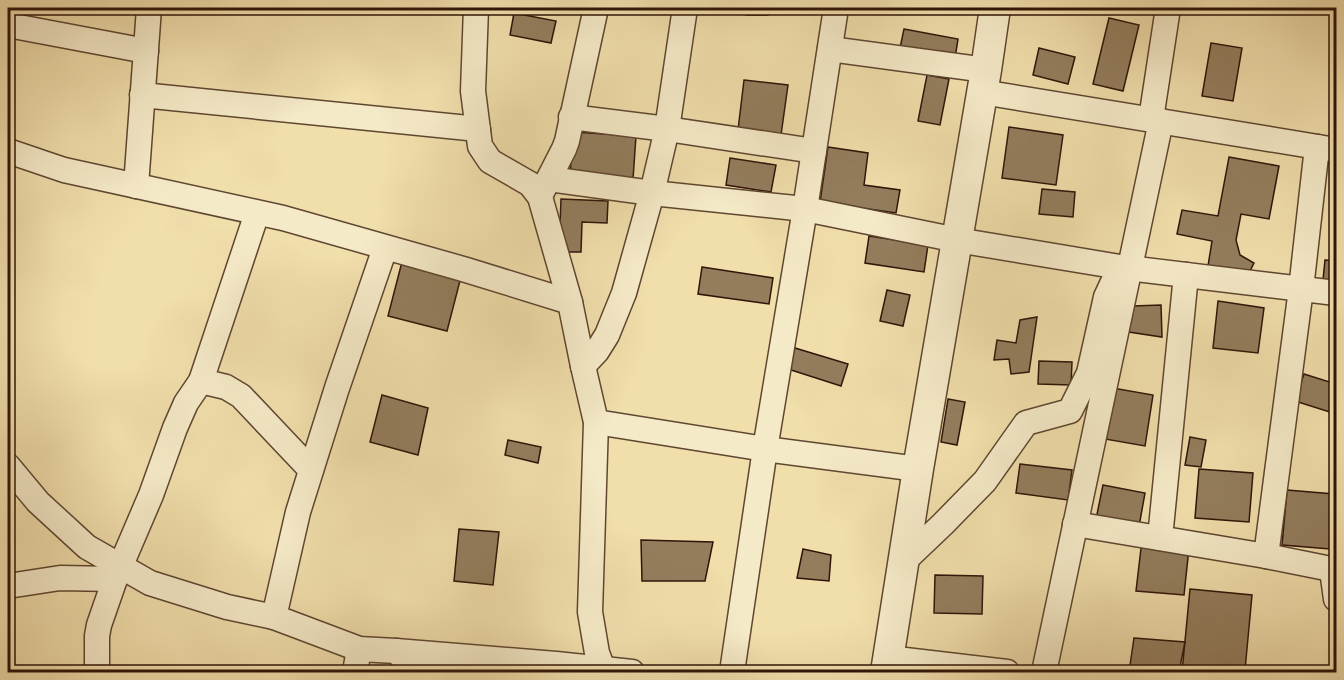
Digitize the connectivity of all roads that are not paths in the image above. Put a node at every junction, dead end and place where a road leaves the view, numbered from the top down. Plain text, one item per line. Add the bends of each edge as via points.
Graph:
1 (149, 8) edge
2 (477, 8) edge
3 (596, 8) edge
4 (685, 8) edge
5 (836, 8) edge
6 (995, 8) edge
7 (1168, 8) edge
8 (8, 25) edge
9 (830, 49) junction
10 (146, 51) junction
11 (984, 81) junction
12 (142, 95) junction
13 (571, 117) junction
14 (1156, 120) junction
15 (478, 129) junction
16 (667, 129) junction
17 (1327, 148) edge
18 (8, 151) edge
19 (814, 151) junction
20 (136, 186) junction
21 (545, 188) junction
22 (651, 193) junction
23 (805, 209) junction
24 (257, 213) junction
25 (957, 240) junction
26 (385, 248) junction
27 (1125, 268) junction
28 (1186, 275) junction
29 (1300, 289) junction
30 (1336, 293) edge
31 (570, 302) junction
32 (583, 366) junction
33 (201, 381) junction
34 (596, 422) junction
35 (765, 449) junction
36 (8, 466) edge
37 (918, 469) junction
38 (311, 470) junction
39 (1075, 524) junction
40 (1160, 538) junction
41 (1266, 556) junction
42 (903, 562) junction
43 (1334, 570) edge
44 (117, 572) junction
45 (8, 586) edge
46 (1336, 599) edge
47 (274, 617) junction
48 (396, 651) junction
49 (357, 661) edge
50 (887, 665) edge
51 (556, 668) edge
52 (603, 670) edge
53 (97, 672) edge
54 (417, 672) edge
55 (632, 672) edge
56 (732, 672) edge
57 (1007, 672) edge
58 (1044, 672) edge

1 - 10 street
2 - 15 street via 473,91
3 - 13 street
4 - 16 street
5 - 9 street
6 - 11 street
7 - 14 street
8 - 10 street
9 - 11 street
9 - 19 street
10 - 12 street
11 - 14 street
11 - 25 street
12 - 15 street
12 - 20 street
13 - 16 street
13 - 21 street via 564,149
14 - 17 street
14 - 27 street
15 - 21 street via 480,146 490,161 530,184
16 - 19 street
16 - 22 street
17 - 29 street
18 - 20 street via 64,170
19 - 23 street
20 - 24 street
21 - 22 street
21 - 31 street
22 - 23 street
22 - 32 street via 624,293 607,335
23 - 25 street
23 - 35 street
24 - 26 street
24 - 33 street
25 - 27 street
25 - 37 street
26 - 31 street
26 - 38 street
27 - 28 street
27 - 39 street
27 - 42 street via 1106,297 1089,373 1070,411 1026,423 985,481
28 - 29 street
28 - 40 street
29 - 30 street
29 - 41 street
31 - 32 street
32 - 34 street
33 - 38 street via 226,387 241,396
33 - 44 street via 175,428
34 - 35 street
34 - 52 street via 590,612
35 - 37 street
35 - 56 street
36 - 44 street via 38,502
37 - 42 street
38 - 47 street
39 - 40 street
39 - 58 street
40 - 41 street
41 - 43 street
42 - 50 street
43 - 46 street
44 - 45 street
44 - 47 street via 227,607
44 - 53 street via 99,625
47 - 49 street
48 - 49 street
48 - 51 street
48 - 54 street
50 - 57 street
51 - 52 street
52 - 55 street

